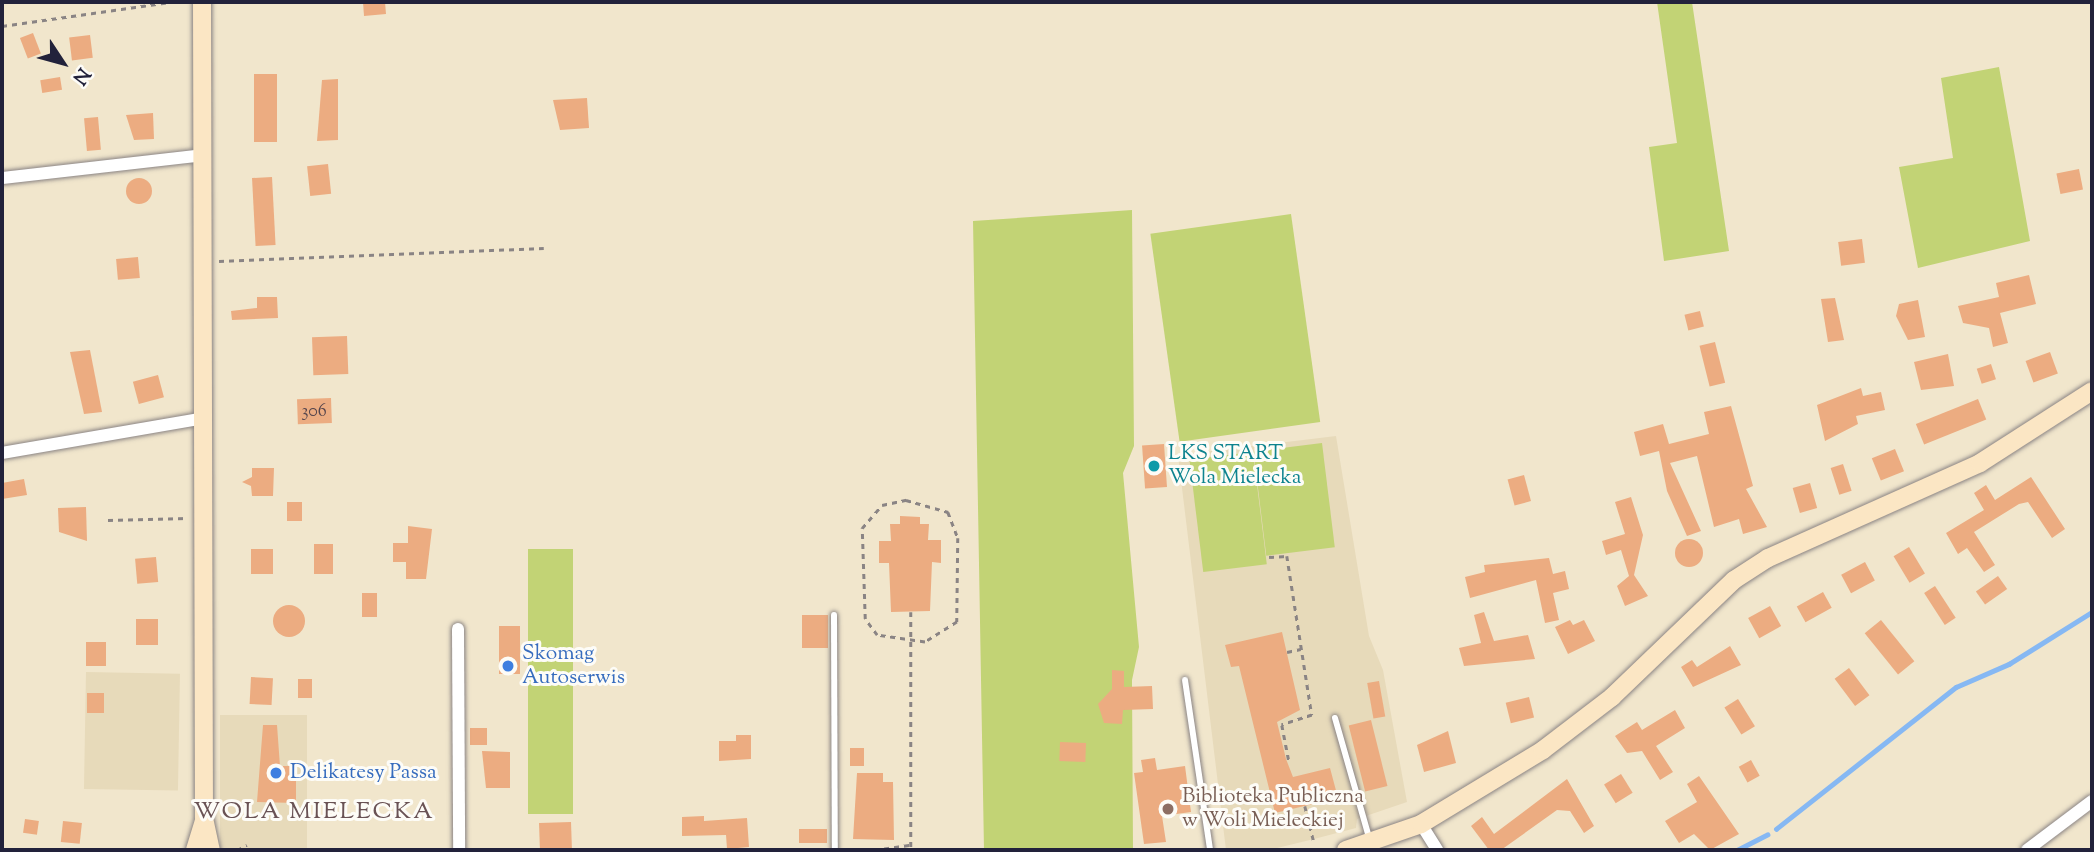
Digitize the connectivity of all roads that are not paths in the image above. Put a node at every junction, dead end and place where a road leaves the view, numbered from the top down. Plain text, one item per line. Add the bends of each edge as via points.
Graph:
1 (202, 2) edge
2 (203, 155) junction
3 (2, 178) edge
4 (2092, 391) edge
5 (204, 418) junction
6 (2, 453) edge
7 (834, 615) dead end
8 (458, 629) dead end
9 (1185, 680) dead end
10 (1335, 718) dead end
11 (2092, 801) edge
12 (204, 818) junction
13 (1421, 824) junction
14 (1370, 843) junction
15 (195, 850) edge
16 (211, 850) edge
17 (459, 850) edge
18 (835, 850) edge
19 (1210, 850) edge
20 (1346, 850) edge
21 (1437, 850) edge
22 (2027, 850) edge

1 - 2 street
2 - 3 street
2 - 5 street
4 - 13 street via 1980,463 1803,541 1734,580 1580,723
5 - 6 street
5 - 12 street
7 - 18 lane
8 - 17 street
9 - 19 lane
10 - 14 lane
11 - 22 street
12 - 15 street
12 - 16 street
13 - 14 street
13 - 21 street
14 - 20 street

